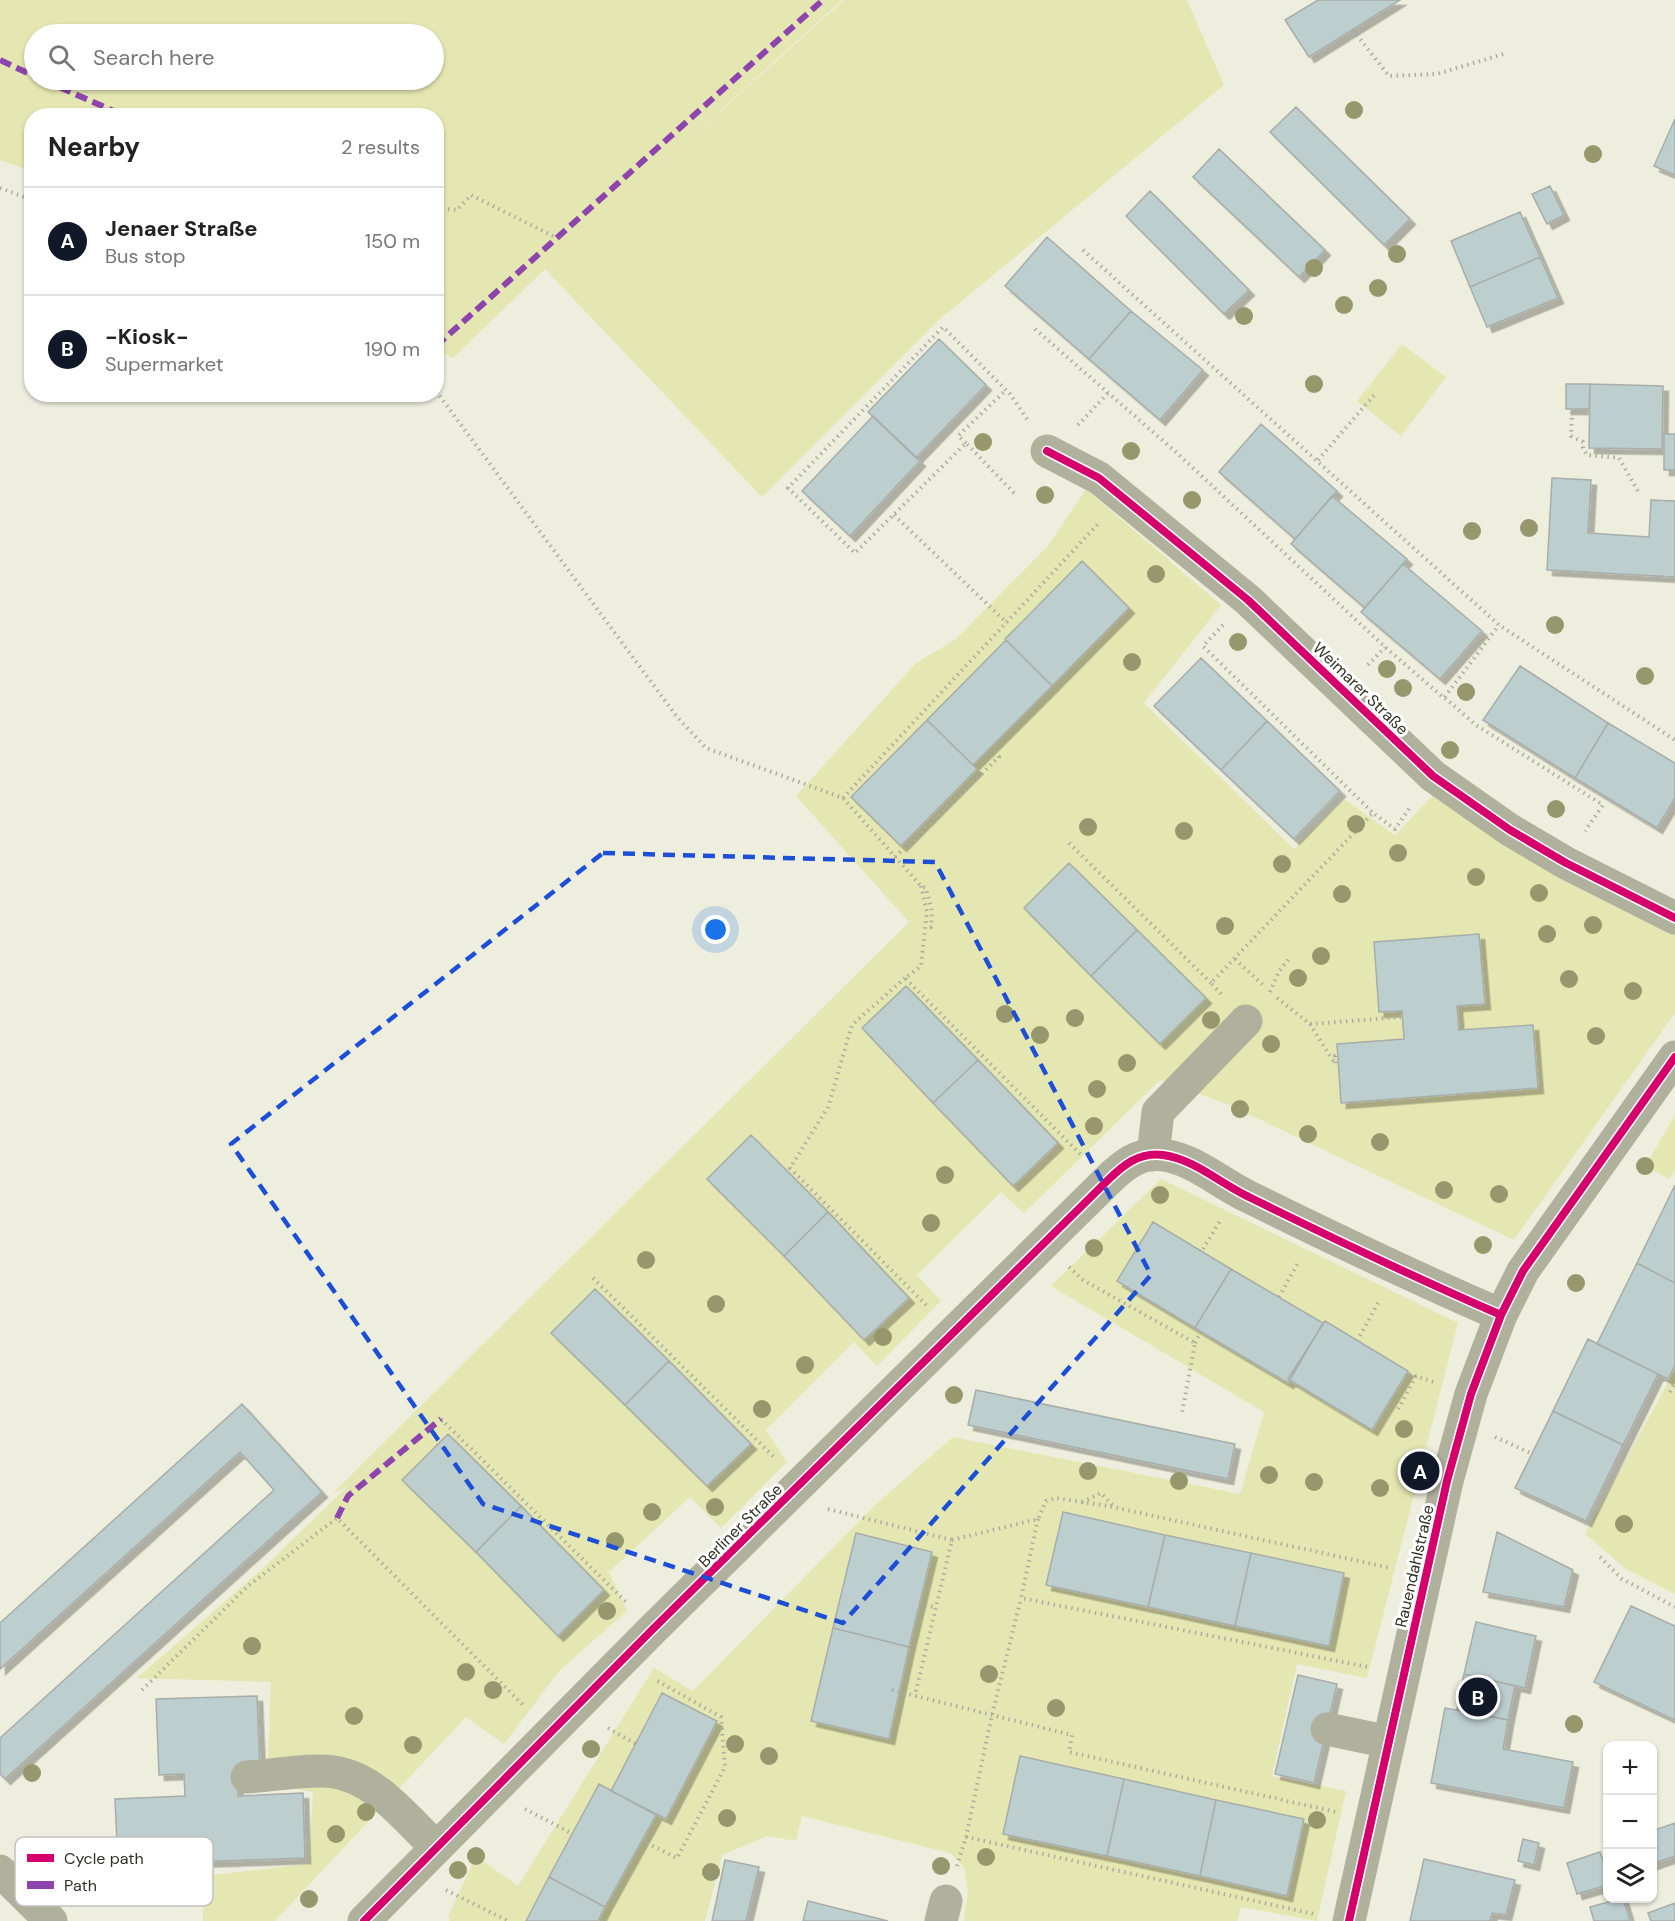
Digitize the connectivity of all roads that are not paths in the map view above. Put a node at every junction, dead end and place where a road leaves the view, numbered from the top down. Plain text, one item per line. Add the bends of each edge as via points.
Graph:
1 (1047, 451) road end
2 (1675, 918) edge
3 (1246, 1021) road end
4 (1675, 1057) edge
5 (1147, 1156) junction
6 (1501, 1315) junction
7 (1327, 1729) dead end
8 (1389, 1742) junction
9 (247, 1777) dead end
10 (436, 1847) junction
11 (0, 1871) edge
12 (15, 1886) edge
13 (36, 1906) edge
14 (1336, 1918) edge
15 (51, 1921) edge
16 (364, 1921) edge

1 - 2 street, Weimarer Straße via 1099,478 1248,600 1433,776 1510,830
3 - 5 street via 1158,1112
4 - 6 street, Rauendahlstraße via 1523,1271
5 - 6 street via 1163,1155 1188,1163 1238,1192 1396,1269
5 - 10 street, Berliner Straße via 1122,1166
6 - 8 street, Rauendahlstraße via 1462,1423
7 - 8 street
8 - 14 street, Rauendahlstraße via 1371,1821
9 - 10 street via 333,1771 357,1778 379,1793
10 - 16 street, Berliner Straße
11 - 12 street
13 - 15 street

